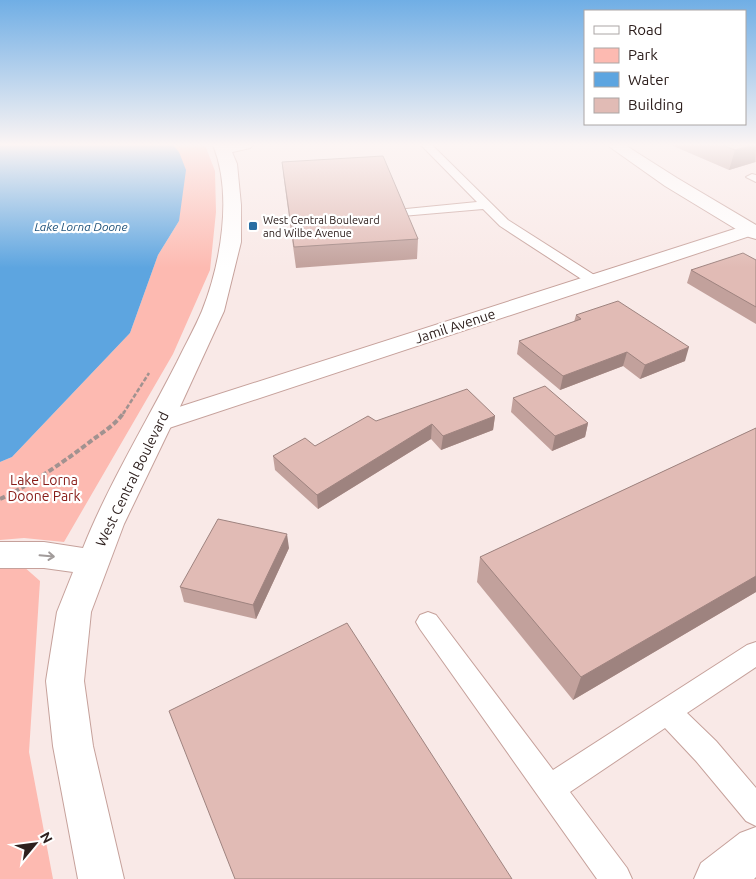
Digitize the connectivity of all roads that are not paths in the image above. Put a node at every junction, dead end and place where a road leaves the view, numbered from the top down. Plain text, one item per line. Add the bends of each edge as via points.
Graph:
1 (231, 186) edge
2 (467, 186) edge
3 (682, 186) edge
4 (486, 205) junction
5 (406, 213) edge
6 (752, 229) edge
7 (594, 281) junction
8 (160, 422) junction
9 (0, 555) edge
10 (93, 562) junction
11 (428, 622) dead end
12 (756, 653) edge
13 (667, 711) junction
14 (550, 789) junction
15 (756, 811) edge
16 (756, 849) edge
17 (102, 879) edge
18 (616, 879) edge
19 (717, 879) edge

1 - 8 street, West Central Boulevard via 231,242 213,310
2 - 4 lane
3 - 6 street
4 - 5 lane
4 - 7 lane via 504,223
6 - 7 street, Jamil Avenue
7 - 8 street, Jamil Avenue
8 - 10 street, West Central Boulevard via 108,524
9 -> 10 street
10 - 17 street, West Central Boulevard via 74,612 65,681 73,746
11 - 14 lane
12 - 13 lane
13 - 14 lane
13 - 15 lane via 706,751
14 - 18 lane
16 - 19 street

